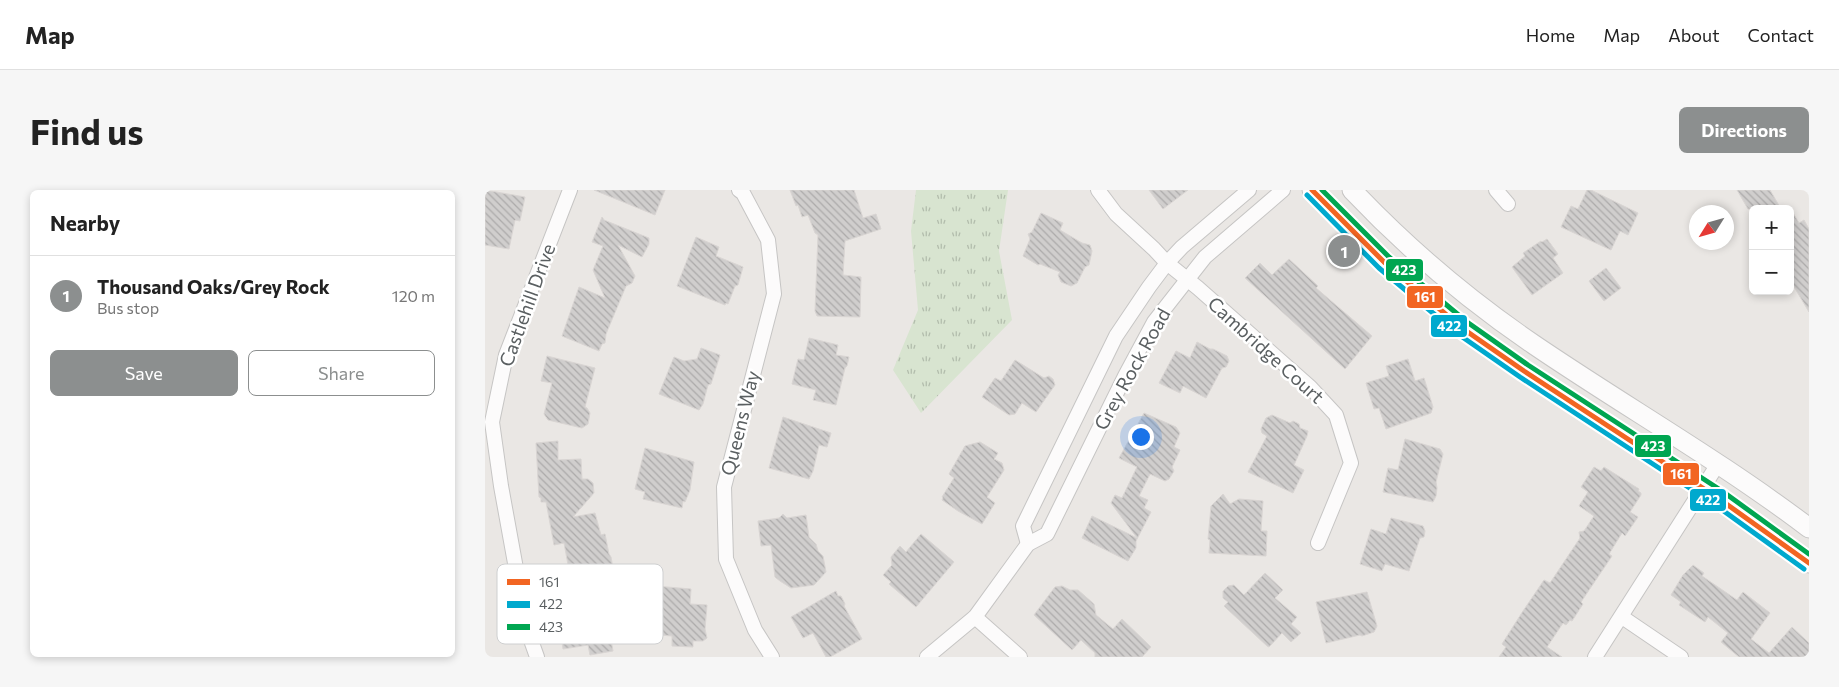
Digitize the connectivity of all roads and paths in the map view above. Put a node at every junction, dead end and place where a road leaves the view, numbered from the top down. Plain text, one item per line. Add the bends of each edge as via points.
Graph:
1 (570, 190) edge
2 (739, 190) edge
3 (1098, 190) edge
4 (1249, 190) edge
5 (1283, 190) edge
6 (1312, 190) edge
7 (1352, 190) edge
8 (1496, 190) edge
9 (1508, 204) dead end
10 (1167, 264) junction
11 (1187, 279) junction
12 (1718, 464) junction
13 (1704, 487) junction
14 (1809, 528) edge
15 (1318, 543) dead end
16 (1028, 544) junction
17 (1809, 563) edge
18 (515, 564) edge
19 (975, 617) junction
20 (1622, 617) junction
21 (532, 644) edge
22 (537, 657) edge
23 (772, 657) edge
24 (927, 657) edge
25 (1020, 657) edge
26 (1595, 657) edge
27 (1681, 657) edge

1 - 18 street, Castlehill Drive via 506,355 492,422
2 - 23 street, Queens Way via 768,240 774,294 724,487 726,559 755,630
3 - 10 street, Cambridge Court via 1116,214
4 - 10 street, Grey Rock Road via 1182,247
5 - 11 street, Grey Rock Road via 1205,257
6 - 13 main road via 1386,265 1463,328
7 - 12 main road via 1410,247 1490,313
8 - 9 street
10 - 11 street, Cambridge Court
10 - 16 street, Grey Rock Road via 1116,336 1023,526
11 - 15 street, Cambridge Court via 1336,415 1351,464
11 - 16 street, Grey Rock Road via 1145,338 1047,534
12 - 13 street
12 - 14 main road
13 - 17 main road
13 - 20 street
16 - 19 street, Grey Rock Road
19 - 24 street, Grey Rock Road
19 - 25 street
20 - 26 street
20 - 27 street
21 - 22 street, Castlehill Drive

